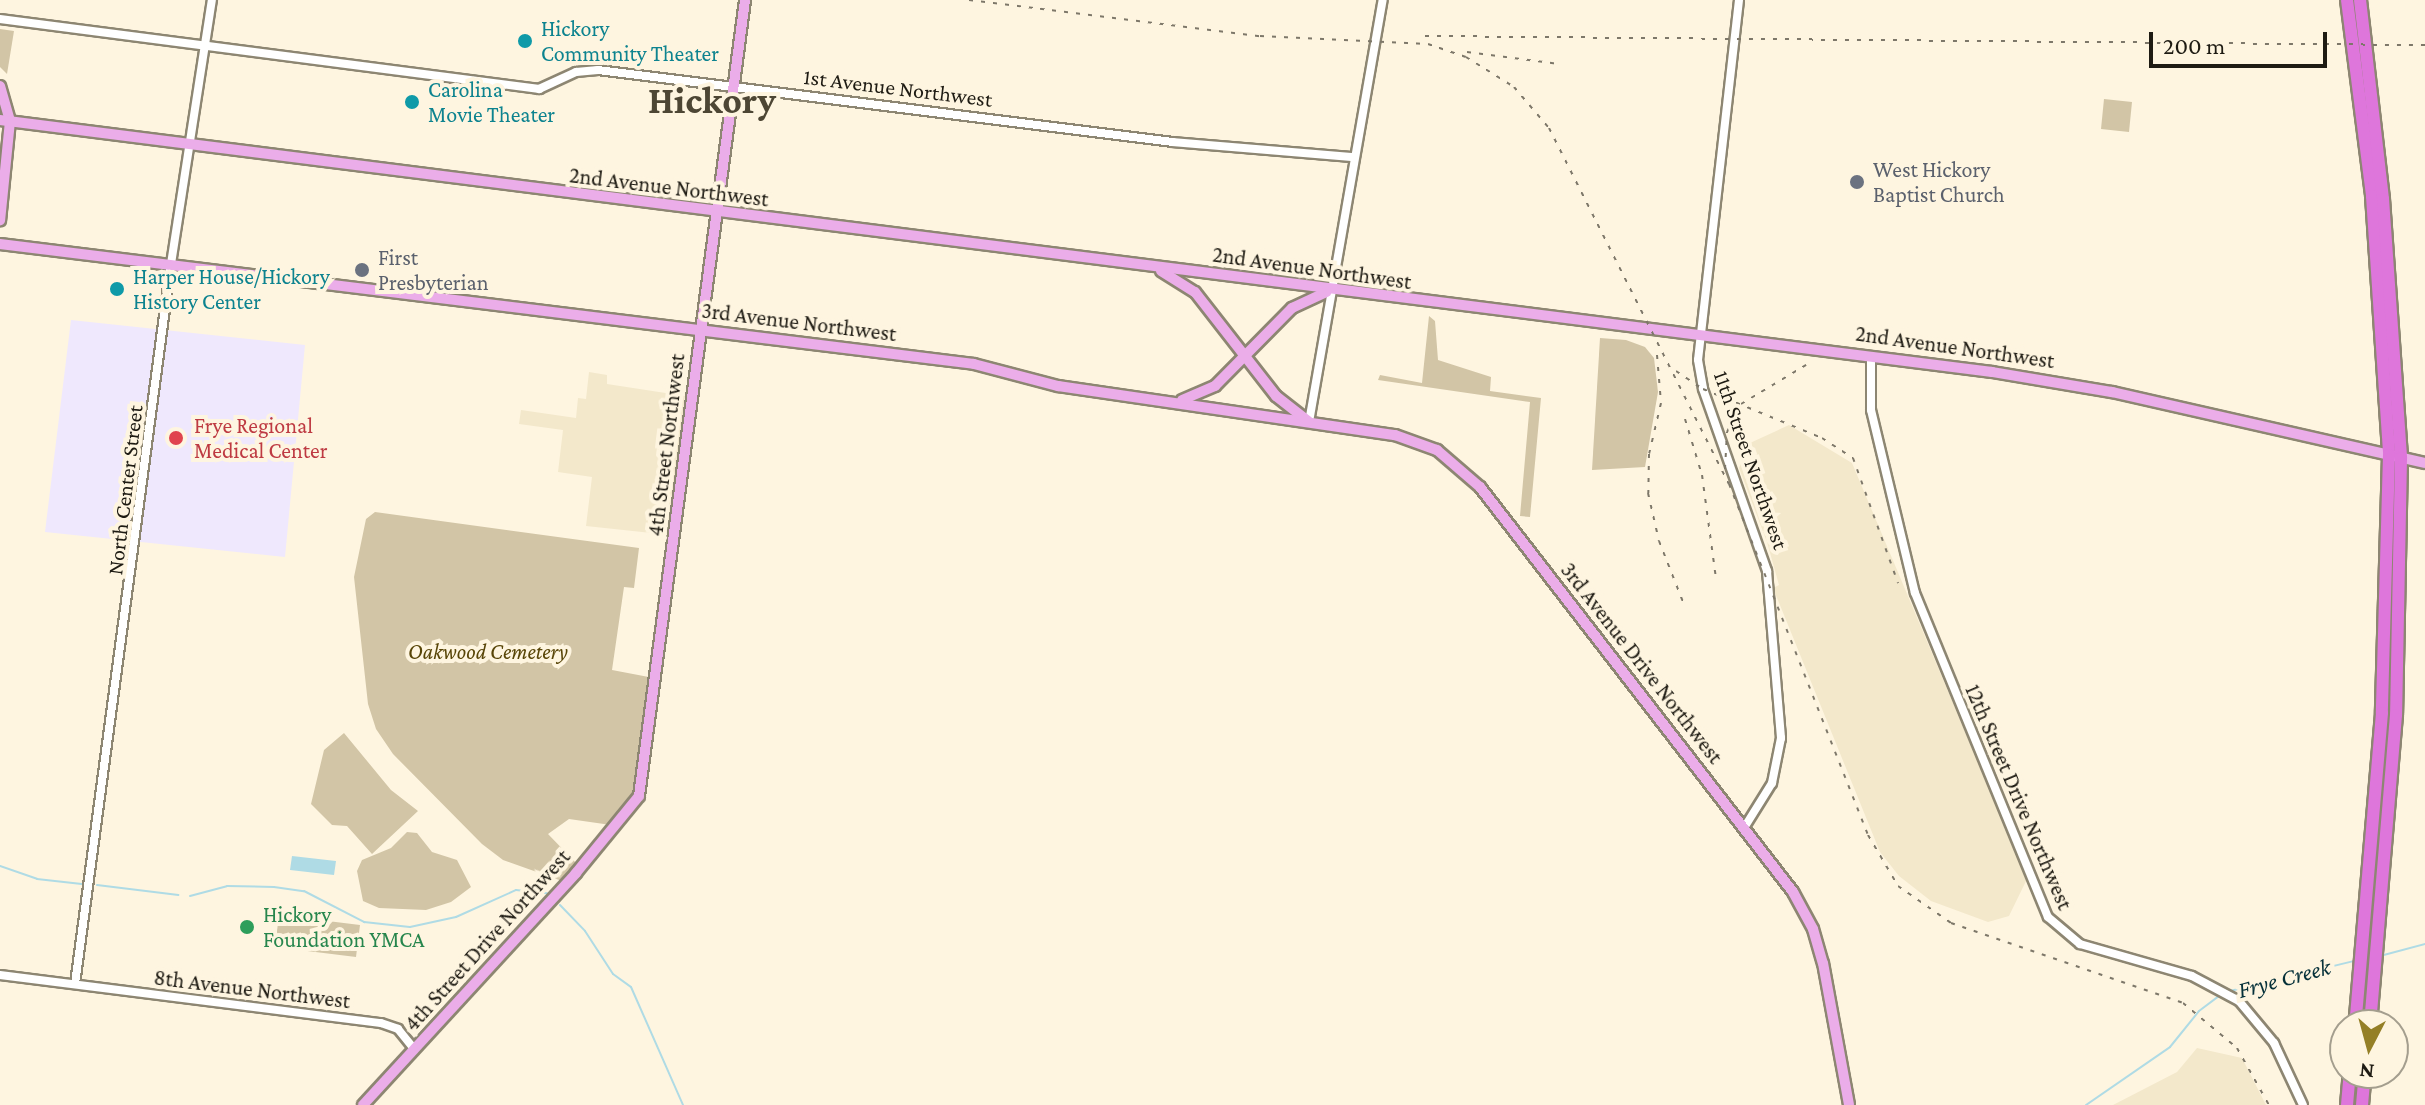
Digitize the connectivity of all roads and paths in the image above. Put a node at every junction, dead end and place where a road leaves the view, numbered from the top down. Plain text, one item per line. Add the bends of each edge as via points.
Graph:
1 (212, 0) edge
2 (745, 0) edge
3 (1383, 0) edge
4 (1739, 0) edge
5 (2347, 0) edge
6 (2360, 0) edge
7 (0, 19) edge
8 (205, 47) junction
9 (0, 86) edge
10 (732, 87) junction
11 (5, 120) edge
12 (188, 145) junction
13 (1315, 154) junction
14 (1353, 157) junction
15 (1349, 177) junction
16 (714, 212) junction
17 (0, 221) edge
18 (0, 244) edge
19 (171, 264) junction
20 (1153, 269) junction
21 (1330, 291) junction
22 (700, 330) junction
23 (1700, 334) junction
24 (1244, 356) junction
25 (1871, 356) junction
26 (1168, 401) junction
27 (1309, 422) junction
28 (1418, 443) joint
29 (2395, 456) junction
30 (2425, 463) edge
31 (637, 800) joint
32 (1744, 828) junction
33 (0, 975) edge
34 (75, 984) junction
35 (2356, 1009) edge
36 (2371, 1009) edge
37 (414, 1049) junction
38 (363, 1105) edge
39 (1849, 1105) edge
40 (2303, 1105) edge

1 - 8 street, North Center Street
2 - 10 main road, 4th Street Northwest
3 - 14 street
4 - 23 street, 11th Street Northwest
5 - 29 highway via 2372,196
6 - 29 highway via 2383,199
7 - 8 street, 1st Avenue Northwest
8 - 10 street, 1st Avenue Northwest via 539,89 591,70
8 - 12 street, North Center Street
9 - 11 main road
10 - 13 street, 1st Avenue Northwest
10 - 16 main road, 4th Street Northwest
11 - 12 main road, 2nd Avenue Northwest
11 - 17 main road
12 - 16 main road, 2nd Avenue Northwest
12 - 19 street, North Center Street
13 - 14 street, 1st Avenue Northwest
13 - 15 street via 1343,162
14 - 15 street
15 - 21 street
16 - 20 main road, 2nd Avenue Northwest
16 - 22 main road, 4th Street Northwest
18 - 19 main road, 3rd Avenue Northwest
19 - 22 main road, 3rd Avenue Northwest
19 - 34 street, North Center Street
20 - 21 main road, 2nd Avenue Northwest
20 - 24 main road via 1195,292
21 - 23 main road, 2nd Avenue Northwest
21 - 24 main road via 1292,308
21 - 27 street
22 - 26 main road, 3rd Avenue Northwest via 987,366 1051,384
22 - 31 main road, 4th Street Northwest
23 - 25 main road, 2nd Avenue Northwest
23 - 32 street, 11th Street Northwest via 1703,389 1763,552 1781,726 1772,783
24 - 26 main road via 1205,393
24 - 27 main road via 1276,396
25 - 29 main road, 2nd Avenue Northwest via 2082,385
25 - 40 street, 12th Street Drive Northwest via 1869,400 1924,620 2048,917 2080,944 2234,997 2274,1043
26 - 27 main road, 3rd Avenue Northwest
27 - 28 main road, 3rd Avenue Northwest
28 - 32 main road, 3rd Avenue Drive Northwest via 1450,458 1480,487
29 - 30 main road, 2nd Avenue Northwest
29 - 35 highway via 2382,713
29 - 36 highway via 2396,715
31 - 37 main road, 4th Street Drive Northwest
32 - 39 main road, 3rd Avenue Drive Northwest via 1793,892 1813,929
33 - 34 street, 8th Avenue Northwest
34 - 37 street, 8th Avenue Northwest via 388,1024
37 - 38 main road, 4th Street Drive Northwest

